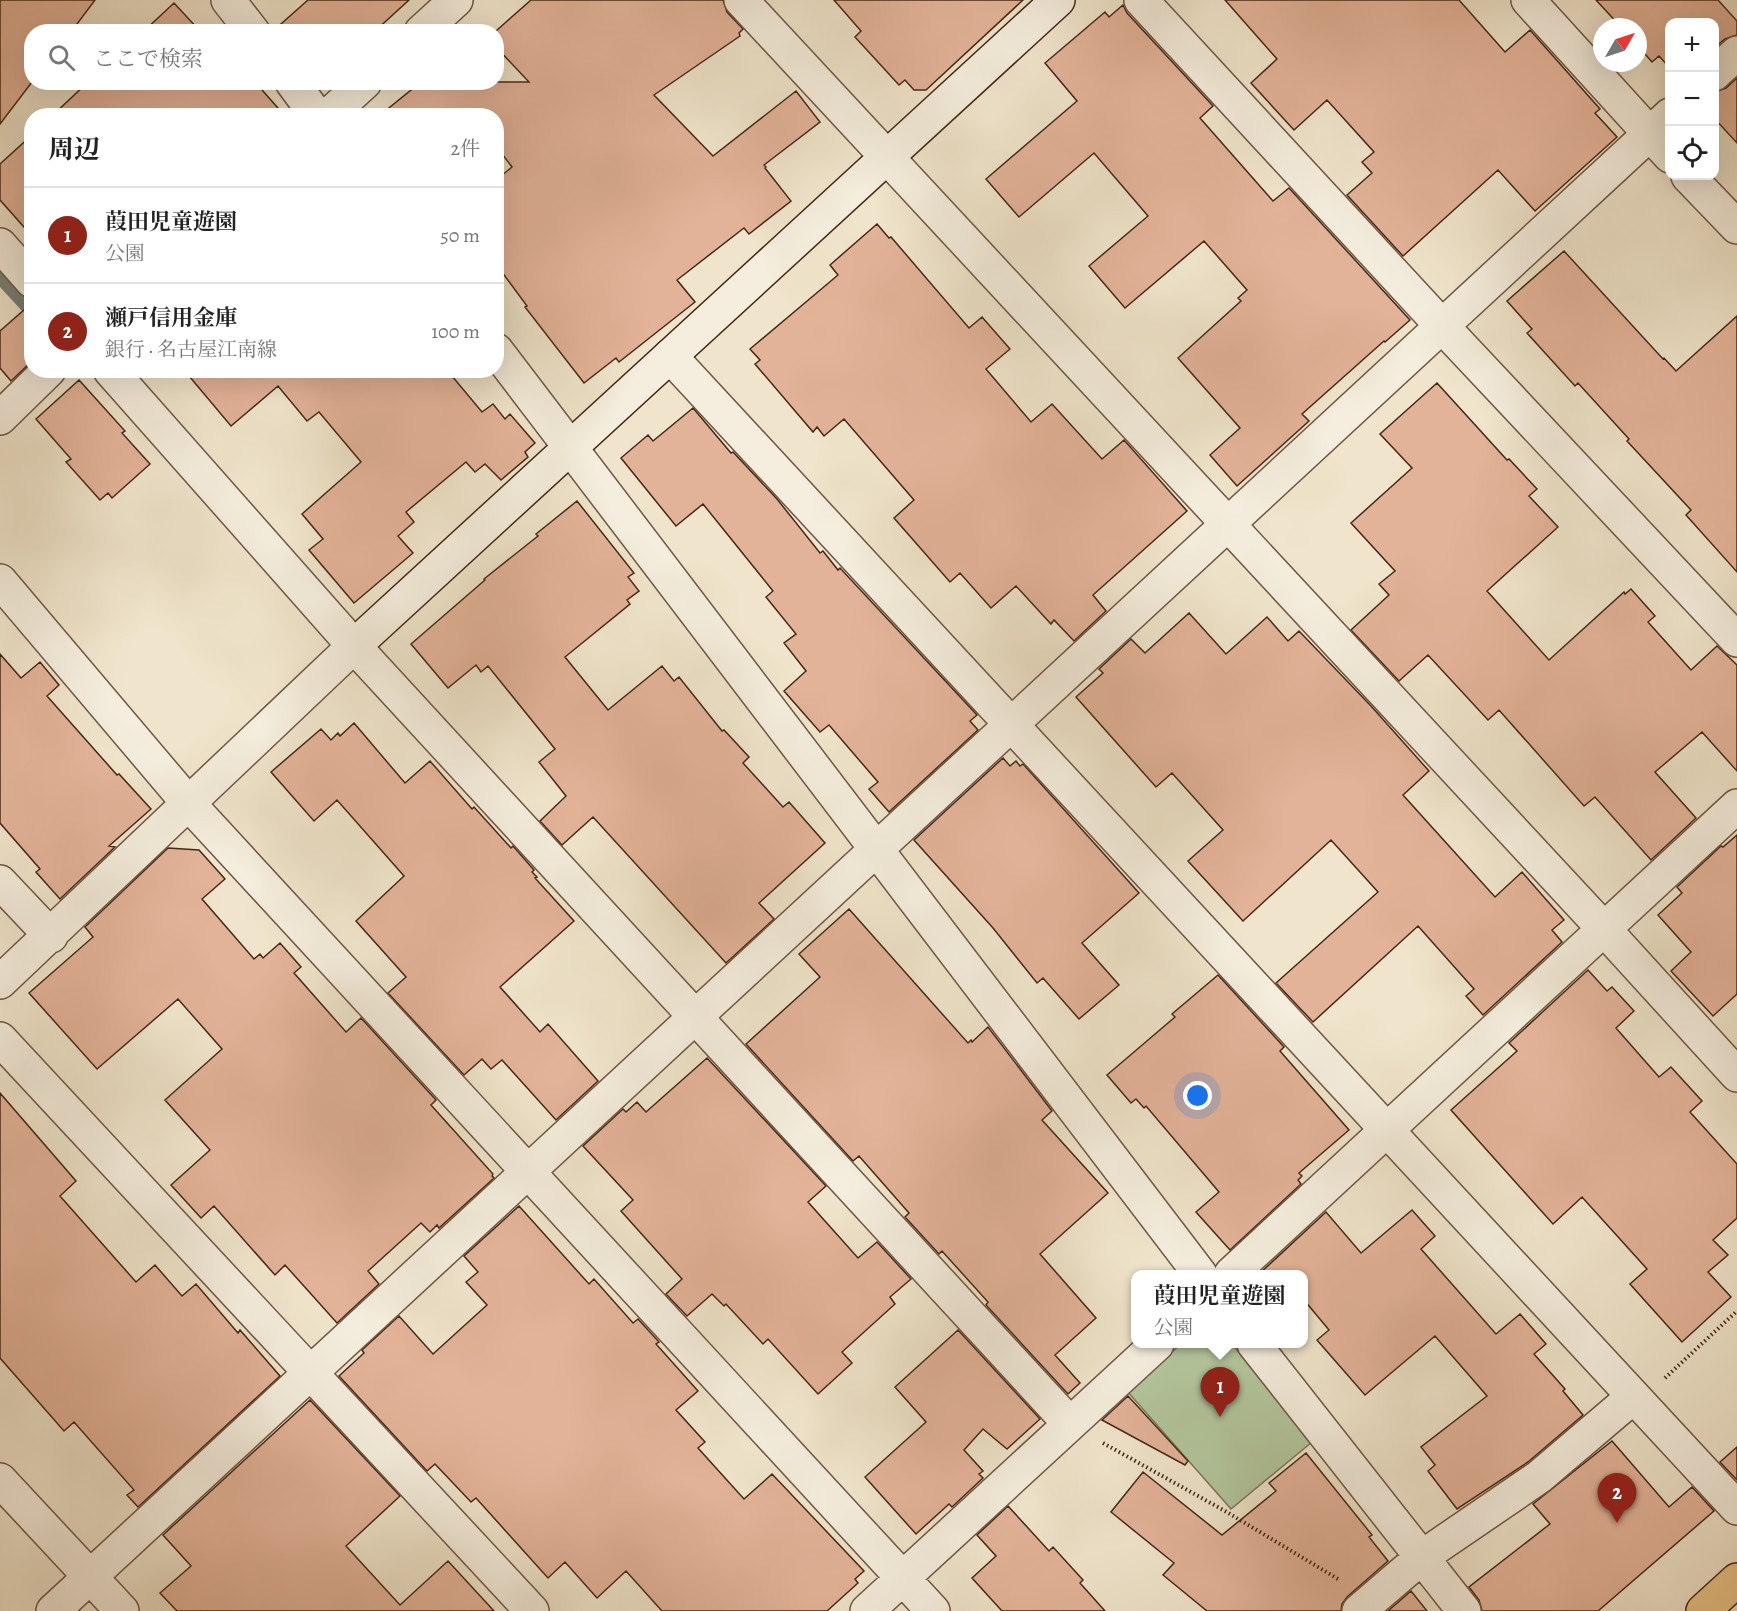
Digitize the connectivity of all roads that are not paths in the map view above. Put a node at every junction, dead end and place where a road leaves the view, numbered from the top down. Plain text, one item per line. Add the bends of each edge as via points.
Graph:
1 (228, 0) edge
2 (456, 0) edge
3 (741, 0) edge
4 (1058, 0) edge
5 (1142, 0) edge
6 (1528, 0) edge
7 (246, 24) edge
8 (430, 24) edge
9 (1737, 53) edge
10 (1716, 72) edge
11 (298, 90) edge
12 (356, 90) edge
13 (311, 108) edge
14 (337, 108) edge
15 (1663, 135) edge
16 (887, 157) junction
17 (1692, 180) edge
18 (1737, 227) edge
19 (0, 245) edge
20 (24, 272) edge
21 (1442, 326) junction
22 (670, 356) junction
23 (504, 360) edge
24 (41, 378) edge
25 (117, 378) edge
26 (0, 418) edge
27 (571, 447) junction
28 (1227, 524) junction
29 (0, 580) edge
30 (1737, 640) edge
31 (354, 646) junction
32 (1010, 724) junction
33 (189, 804) junction
34 (1737, 806) edge
35 (876, 848) junction
36 (0, 882) edge
37 (1604, 929) junction
38 (51, 936) junction
39 (0, 982) edge
40 (696, 1016) junction
41 (0, 1039) edge
42 (1737, 1075) edge
43 (1387, 1131) junction
44 (528, 1172) junction
45 (1196, 1270) edge
46 (1236, 1270) edge
47 (1153, 1348) edge
48 (1257, 1348) edge
49 (311, 1373) junction
50 (1636, 1399) junction
51 (1070, 1424) junction
52 (0, 1480) edge
53 (1737, 1508) edge
54 (1422, 1557) junction
55 (90, 1577) junction
56 (903, 1578) junction
57 (1737, 1580) edge
58 (1366, 1605) edge
59 (53, 1611) edge
60 (123, 1611) edge
61 (532, 1611) edge
62 (867, 1611) edge
63 (933, 1611) edge
64 (1464, 1611) edge
65 (1703, 1611) edge

1 - 7 street
2 - 8 street
3 - 16 street
4 - 16 street
5 - 21 street
6 - 15 street
9 - 10 street
11 - 13 street
12 - 14 street
15 - 21 street
16 - 22 street
16 - 28 street
17 - 18 street
19 - 20 street
21 - 28 street
21 - 30 street
22 - 27 street
22 - 32 street
23 - 27 street
24 - 26 street
25 - 31 street
27 - 31 street
27 - 35 street
28 - 32 street
28 - 37 street
29 - 33 street
31 - 33 street
31 - 40 street
32 - 35 street
32 - 43 street
33 - 38 street
33 - 44 street
34 - 37 street
35 - 40 street
35 - 45 street
36 - 38 street
37 - 42 street
37 - 43 street
38 - 39 street
40 - 44 street
40 - 51 street
41 - 49 street
43 - 46 street
43 - 50 street
44 - 49 street
44 - 56 street
47 - 51 street
48 - 54 street
49 - 55 street
49 - 61 street
50 - 53 street
50 - 54 street via 1539,1477
51 - 56 street
52 - 55 street
54 - 58 street
54 - 64 street
55 - 59 street
55 - 60 street
56 - 62 street
56 - 63 street
57 - 65 main road

